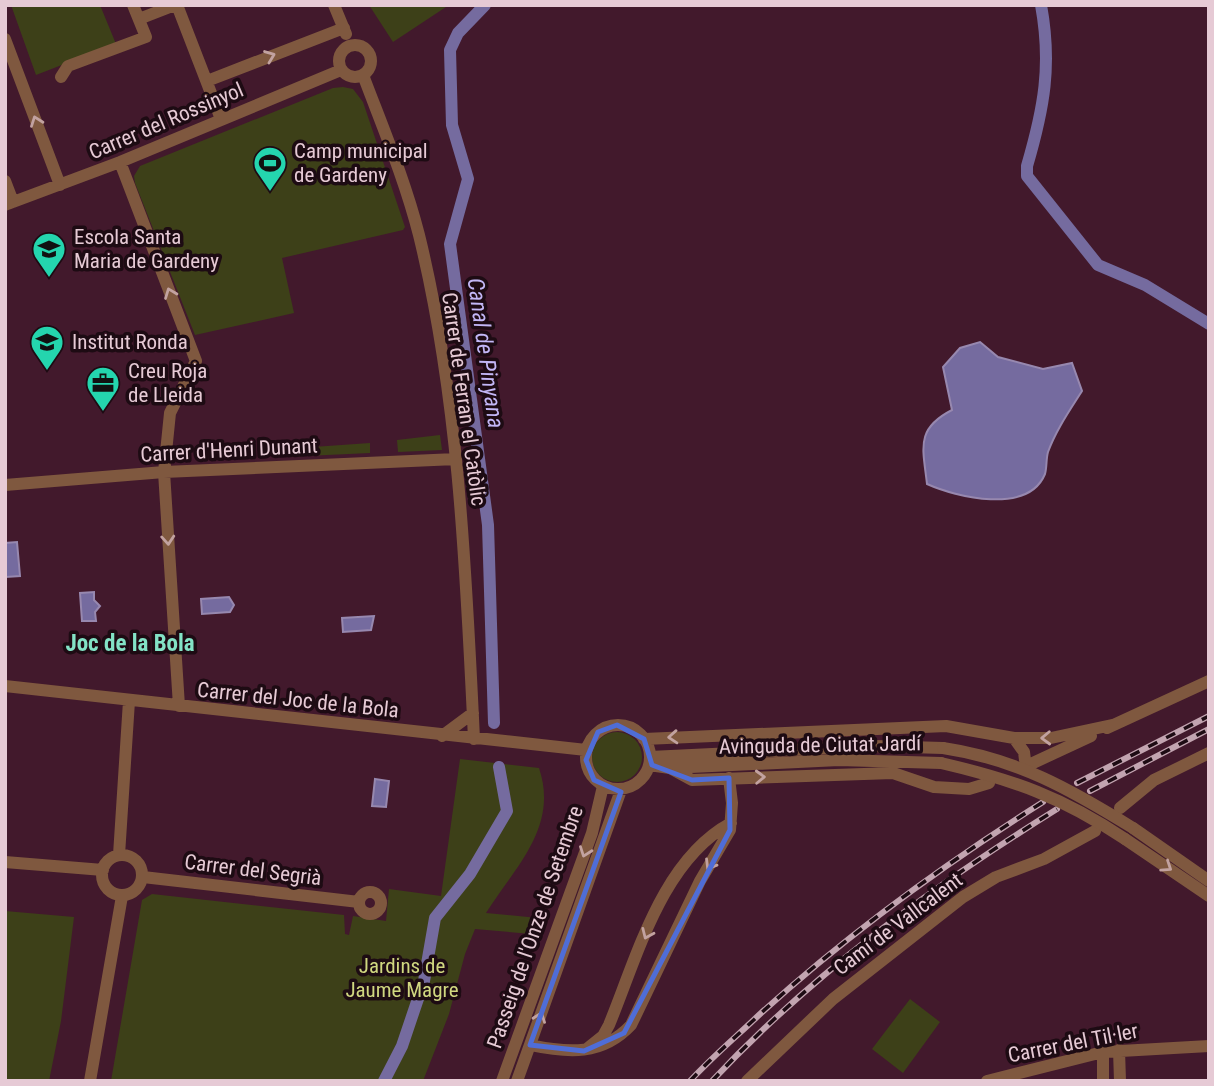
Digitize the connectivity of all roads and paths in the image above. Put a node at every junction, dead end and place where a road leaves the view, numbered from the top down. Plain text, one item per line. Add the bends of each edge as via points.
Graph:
1 (133, 5) edge
2 (176, 5) edge
3 (334, 5) edge
4 (139, 19) junction
5 (344, 28) junction
6 (5, 39) edge
7 (351, 45) junction
8 (9, 60) edge
9 (341, 70) junction
10 (363, 75) junction
11 (61, 77) dead end
12 (207, 81) junction
13 (221, 119) junction
14 (120, 162) junction
15 (5, 181) edge
16 (60, 185) junction
17 (9, 204) edge
18 (456, 459) junction
19 (164, 472) junction
20 (5, 485) edge
21 (1209, 681) edge
22 (5, 686) edge
23 (129, 701) junction
24 (179, 706) junction
25 (473, 713) junction
26 (1112, 725) junction
27 (442, 736) junction
28 (644, 738) junction
29 (1014, 738) junction
30 (474, 739) junction
31 (586, 750) junction
32 (1209, 752) edge
33 (650, 761) junction
34 (670, 768) junction
35 (729, 778) junction
36 (989, 783) dead end
37 (603, 786) junction
38 (621, 789) junction
39 (1120, 808) dead end
40 (731, 823) junction
41 (1095, 831) dead end
42 (1129, 834) junction
43 (119, 855) junction
44 (5, 862) edge
45 (103, 870) junction
46 (143, 877) junction
47 (1209, 881) edge
48 (122, 895) junction
49 (1209, 896) edge
50 (359, 902) dead end
51 (530, 1045) junction
52 (1209, 1045) edge
53 (1119, 1050) junction
54 (584, 1051) junction
55 (1103, 1052) junction
56 (90, 1081) edge
57 (502, 1081) edge
58 (517, 1081) edge
59 (747, 1081) edge
60 (987, 1081) edge
61 (1103, 1081) edge
62 (1120, 1081) edge

1 - 4 street
2 - 4 street
2 - 12 street
3 - 5 street
4 - 11 street via 146,37 68,66
5 - 7 street
12 -> 5 street
6 - 8 street
7 - 9 street via 340,55
7 - 10 street via 369,52 371,62
16 -> 8 street
9 - 10 street via 353,77
9 - 13 street, Carrer del Rossinyol
10 - 18 street, Carrer de Ferran el Catòlic via 402,174 419,236
12 - 13 street
13 - 14 street, Carrer del Rossinyol
14 - 16 street, Carrer del Rossinyol
19 -> 14 street via 170,413 196,361
15 - 17 street
16 - 17 street, Carrer del Rossinyol
18 - 19 street, Carrer d'Henri Dunant
18 - 25 street, Carrer de Ferran el Catòlic
19 - 20 street, Carrer d'Henri Dunant
19 -> 24 street
21 - 26 street
22 - 23 street, Carrer del Joc de la Bola
23 - 24 street, Carrer del Joc de la Bola
23 - 43 street
24 - 27 street, Carrer del Joc de la Bola
25 - 27 street
25 - 30 street, Carrer de Ferran el Catòlic
26 -> 29 street via 1068,737
26 - 29 street via 1029,762
27 - 30 street, Carrer del Joc de la Bola
29 -> 28 street via 946,726
28 - 31 street via 617,725 598,732
28 - 33 street
30 - 31 street, Carrer del Joc de la Bola
31 - 37 street via 588,771
32 - 39 street via 1154,780
33 - 34 street, Avinguda de Ciutat Jardí
33 - 38 street via 639,782
33 - 42 street, Avinguda de Ciutat Jardí, bridge via 874,747 943,748 1016,765 1070,788
34 - 35 street via 692,780
34 - 42 street, Avinguda de Ciutat Jardí, bridge via 839,760 941,763 1003,777
35 -> 36 street via 893,773 934,787 969,789
35 - 40 street
37 - 38 street
37 -> 57 street, Passeig de l'Onze de Setembre via 592,833
51 -> 38 street, Passeig de l'Onze de Setembre
40 -> 54 street via 697,849 672,883 603,1036
40 -> 54 street via 637,1017 608,1045
41 - 59 street, Camí de Vallcalent via 963,897 882,957
42 - 47 street, Avinguda de Ciutat Jardí
42 -> 49 street, Avinguda de Ciutat Jardí
43 - 45 street
43 - 46 street via 136,860
44 - 45 street
45 - 48 street via 106,887
46 - 48 street via 134,892
46 - 50 street, Carrer del Segrià
48 - 56 street
51 - 54 street
51 - 58 street, Passeig de l'Onze de Setembre
52 - 53 street, Carrer del Til·ler
53 - 55 street, Carrer del Til·ler
53 - 62 street
55 - 60 street, Carrer del Til·ler
55 - 61 street

